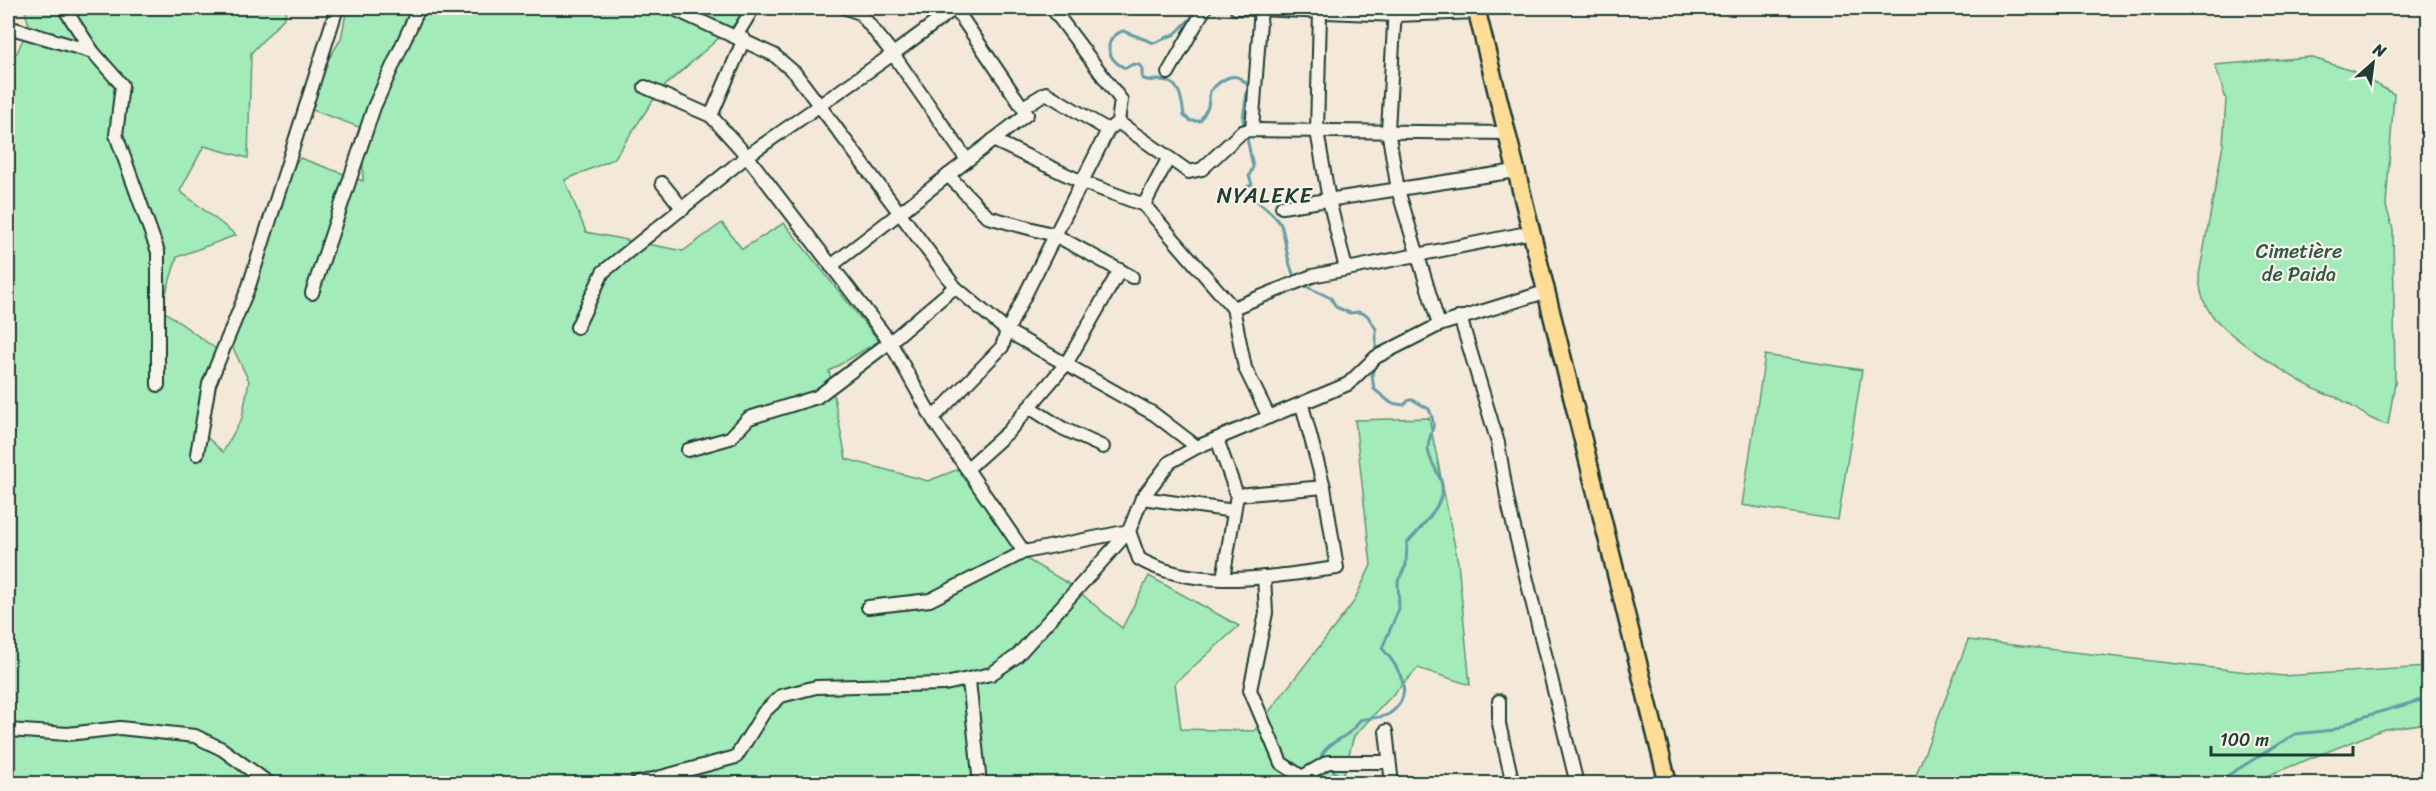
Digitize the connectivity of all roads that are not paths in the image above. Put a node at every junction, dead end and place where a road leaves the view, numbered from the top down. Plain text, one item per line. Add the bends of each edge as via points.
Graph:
1 (64, 8) edge
2 (337, 8) edge
3 (419, 8) edge
4 (672, 8) edge
5 (753, 8) edge
6 (846, 8) edge
7 (955, 8) edge
8 (1052, 8) edge
9 (1205, 8) edge
10 (1239, 8) edge
11 (1261, 8) edge
12 (1303, 10) edge
13 (1477, 10) edge
14 (1396, 11) edge
15 (1320, 13) junction
16 (8, 27) edge
17 (740, 37) junction
18 (93, 52) junction
19 (893, 54) junction
20 (1168, 73) dead end
21 (645, 87) dead end
22 (821, 104) junction
23 (1023, 107) junction
24 (711, 116) junction
25 (1113, 126) junction
26 (1248, 130) junction
27 (1388, 130) junction
28 (1317, 131) junction
29 (1508, 133) junction
30 (993, 140) junction
31 (747, 156) junction
32 (1168, 159) junction
33 (967, 160) junction
34 (1516, 171) junction
35 (948, 175) junction
36 (1082, 182) junction
37 (662, 183) dead end
38 (1398, 190) junction
39 (1329, 200) junction
40 (1144, 205) junction
41 (1282, 207) dead end
42 (683, 208) junction
43 (899, 214) junction
44 (1532, 232) junction
45 (1055, 235) junction
46 (1416, 255) junction
47 (831, 266) junction
48 (1346, 269) junction
49 (1120, 270) junction
50 (1132, 277) dead end
51 (955, 287) junction
52 (1548, 291) junction
53 (312, 293) dead end
54 (1233, 308) junction
55 (1460, 317) junction
56 (1439, 325) junction
57 (577, 327) dead end
58 (1007, 331) junction
59 (890, 342) junction
60 (1066, 364) junction
61 (158, 385) dead end
62 (1302, 405) junction
63 (1029, 407) junction
64 (1269, 417) junction
65 (933, 418) junction
66 (1217, 439) junction
67 (1103, 447) dead end
68 (1197, 447) junction
69 (688, 450) dead end
70 (197, 454) dead end
71 (968, 468) junction
72 (1324, 487) junction
73 (1237, 495) junction
74 (1142, 498) junction
75 (1234, 511) junction
76 (1129, 531) junction
77 (1024, 552) junction
78 (1264, 577) junction
79 (1223, 579) junction
80 (868, 607) dead end
81 (969, 681) junction
82 (1498, 701) dead end
83 (8, 730) edge
84 (1386, 731) dead end
85 (1389, 762) junction
86 (696, 769) junction
87 (270, 783) edge
88 (635, 783) edge
89 (694, 783) edge
90 (980, 783) edge
91 (1392, 783) edge
92 (1513, 783) edge
93 (1577, 783) edge
94 (1668, 783) edge

1 - 18 street
2 - 70 street via 249,286 209,384
3 - 53 street via 374,107
4 - 17 street
5 - 17 street
6 - 19 street via 860,13
7 - 19 street
7 - 23 street
8 - 25 street via 1121,100
9 - 20 street
10 - 11 street
11 - 12 street
11 - 26 street
12 - 15 street
13 - 14 street
13 - 29 highway
14 - 15 street
14 - 27 street
15 - 28 street
16 - 18 street
17 - 22 street via 774,55
17 - 24 street
18 - 61 street via 122,85 116,135 158,252
19 - 22 street
19 - 33 street
21 - 24 street
22 - 31 street
22 - 43 street
23 - 25 street via 1046,93
23 - 30 street via 1027,114
24 - 31 street
25 - 32 street
25 - 36 street
26 - 28 street
26 - 32 street via 1202,169 1189,172
27 - 28 street
27 - 29 street
27 - 38 street
28 - 39 street
29 - 34 highway
30 - 33 street
30 - 36 street
31 - 42 street
31 - 47 street
32 - 40 street
33 - 35 street
34 - 38 street
34 - 44 highway
35 - 43 street
35 - 45 street via 988,217
36 - 40 street
36 - 45 street
37 - 42 street
38 - 39 street
38 - 46 street
39 - 41 street
39 - 48 street
40 - 54 street
42 - 57 street via 603,272
43 - 47 street
43 - 51 street
44 - 46 street
44 - 52 highway
45 - 49 street
45 - 58 street
46 - 48 street
46 - 56 street
47 - 59 street
48 - 54 street via 1312,276
49 - 50 street
49 - 60 street
51 - 58 street
51 - 59 street
52 - 55 street
52 - 94 highway
54 - 64 street via 1245,368
55 - 56 street
55 - 93 street via 1498,443 1508,503
56 - 62 street via 1376,357 1348,384
58 - 60 street
58 - 65 street via 1002,346
59 - 65 street
59 - 69 street via 818,397 749,418 730,438
60 - 63 street
60 - 68 street via 1154,414
62 - 64 street
62 - 72 street
63 - 67 street
63 - 71 street
64 - 66 street
65 - 71 street
66 - 68 street
66 - 73 street
68 - 74 street via 1170,462
71 - 77 street
72 - 73 street
72 - 78 street via 1337,568
73 - 75 street
74 - 75 street
74 - 76 street
75 - 79 street
76 - 77 street
76 - 79 street via 1139,560 1162,572
76 - 81 street via 1017,656 991,674
77 - 80 street via 930,600
78 - 79 street
78 - 85 street via 1266,613 1250,690 1281,763 1302,777 1325,763
81 - 86 street via 816,687 781,696 764,712 736,757
81 - 90 street
82 - 92 street via 1499,724
83 - 87 street via 68,734 120,728 195,736 222,749
84 - 85 street
85 - 91 street
86 - 88 street
86 - 89 street

